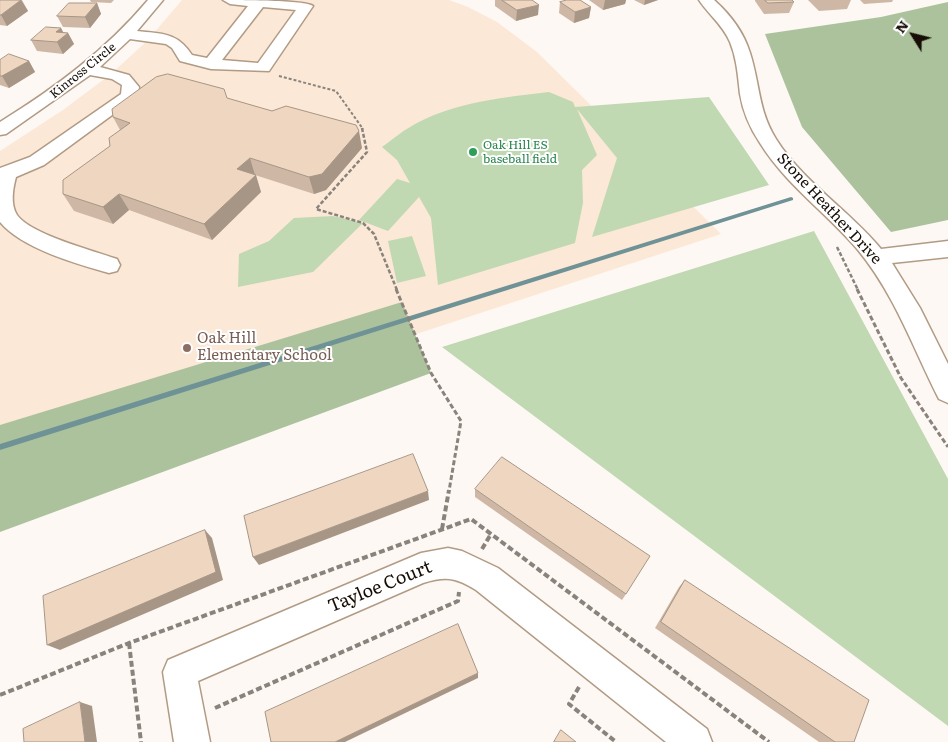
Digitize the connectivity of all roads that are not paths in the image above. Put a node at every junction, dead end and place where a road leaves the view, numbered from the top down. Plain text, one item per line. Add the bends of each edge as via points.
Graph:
1 (156, 0) edge
2 (230, 0) edge
3 (706, 0) edge
4 (259, 2) junction
5 (128, 34) junction
6 (211, 64) junction
7 (87, 70) junction
8 (0, 130) edge
9 (3, 174) edge
10 (948, 249) edge
11 (876, 257) junction
12 (109, 265) dead end
13 (948, 392) edge
14 (190, 731) edge
15 (694, 742) edge

1 - 5 street, Kinross Circle
2 - 4 street
3 - 11 street, Stone Heather Drive via 738,41 744,58 750,104 766,140 800,180 843,220
4 - 6 street
4 - 6 street via 306,6 262,68
5 - 6 street via 170,40 178,45 186,58
5 - 7 street, Kinross Circle
7 - 8 street, Kinross Circle
7 - 9 street via 126,80 131,88 129,96 38,161
9 - 12 street via 4,211 12,224 29,235
10 - 11 street
11 - 13 street, Stone Heather Drive via 907,303
14 - 15 street, Tayloe Court via 180,672 421,568 444,562 466,566 487,579

